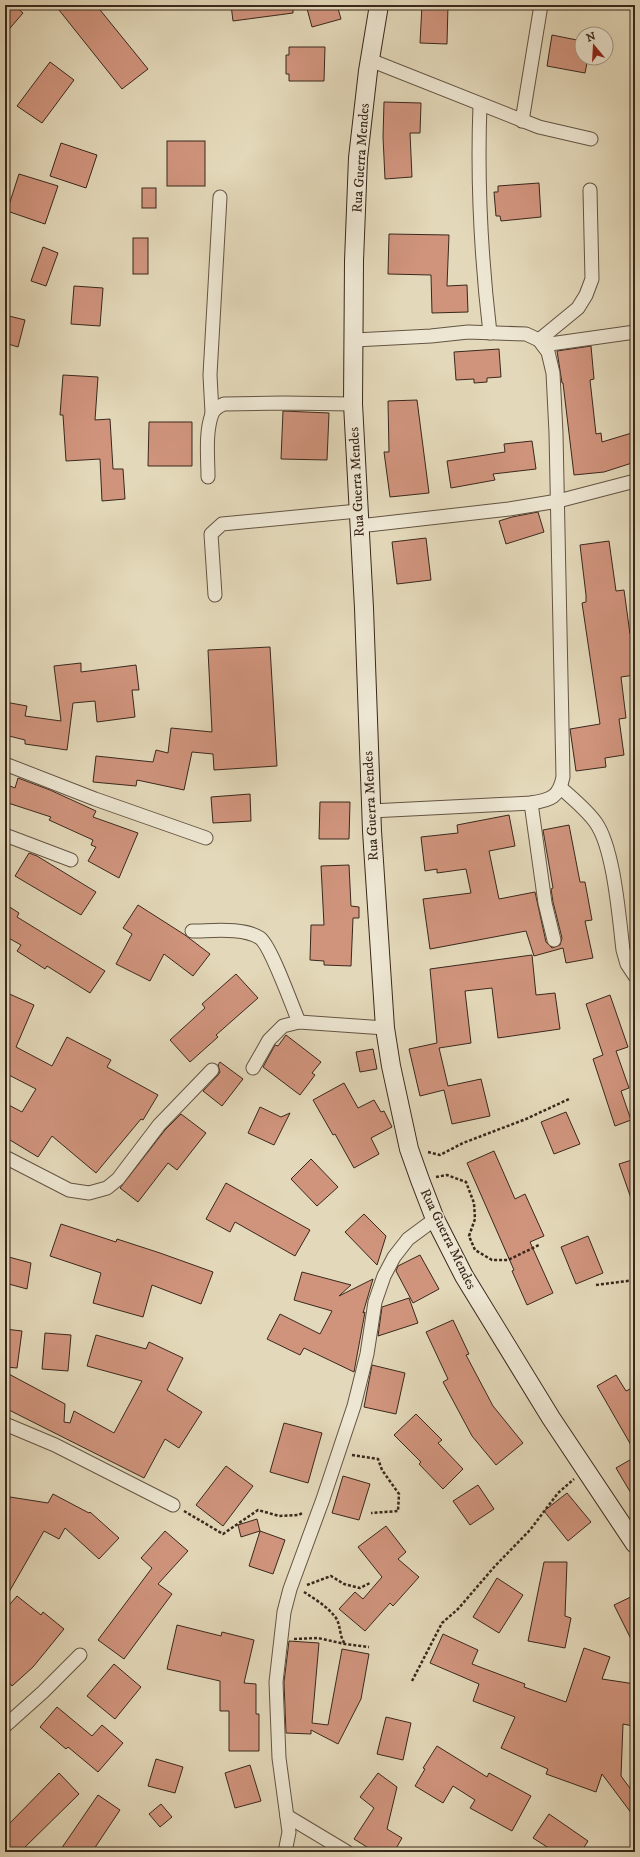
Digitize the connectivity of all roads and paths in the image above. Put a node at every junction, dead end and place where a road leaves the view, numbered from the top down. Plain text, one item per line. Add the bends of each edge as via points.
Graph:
1 (379, 5) edge
2 (542, 5) edge
3 (370, 60) junction
4 (480, 105) junction
5 (522, 121) junction
6 (591, 139) dead end
7 (590, 190) dead end
8 (220, 197) dead end
9 (635, 332) edge
10 (490, 333) junction
11 (355, 340) junction
12 (541, 343) junction
13 (353, 404) junction
14 (212, 413) junction
15 (208, 478) dead end
16 (635, 481) edge
17 (558, 501) junction
18 (358, 519) junction
19 (216, 595) dead end
20 (5, 764) edge
21 (561, 788) junction
22 (531, 803) junction
23 (371, 811) junction
24 (5, 835) edge
25 (206, 838) dead end
26 (71, 860) dead end
27 (192, 931) dead end
28 (554, 940) dead end
29 (635, 976) edge
30 (299, 1022) junction
31 (385, 1028) junction
32 (253, 1068) dead end
33 (212, 1070) dead end
34 (569, 1098) dead end
35 (409, 1149) junction
36 (5, 1157) edge
37 (420, 1180) junction
38 (435, 1219) junction
39 (539, 1245) dead end
40 (635, 1280) edge
41 (596, 1285) dead end
42 (5, 1424) edge
43 (338, 1454) junction
44 (587, 1469) junction
45 (323, 1499) junction
46 (173, 1505) joint
47 (371, 1513) dead end
48 (635, 1544) edge
49 (296, 1575) junction
50 (370, 1583) dead end
51 (299, 1589) junction
52 (280, 1639) junction
53 (345, 1644) junction
54 (369, 1647) dead end
55 (80, 1655) dead end
56 (412, 1681) dead end
57 (5, 1726) edge
58 (287, 1816) junction
59 (285, 1852) edge
60 (347, 1852) edge

1 - 3 street, Rua Guerra Mendes
2 - 5 street
3 - 4 street
3 - 11 street, Rua Guerra Mendes via 358,158 354,261
4 - 5 street
4 - 10 street via 478,177 483,271
5 - 6 street
7 - 12 street via 592,279 578,308
8 - 14 street via 210,375
9 - 12 street
10 - 11 street via 468,332
10 - 12 street via 526,334
11 - 13 street, Rua Guerra Mendes
12 - 17 street via 548,352 553,373
13 - 14 street via 224,404
13 - 18 street, Rua Guerra Mendes
14 - 15 street via 208,433
16 - 17 street
17 - 18 street via 509,509
17 - 21 street via 563,776
18 - 19 street via 222,524 211,534
18 - 23 street, Rua Guerra Mendes via 364,608
20 - 25 street
21 - 22 street via 554,796
21 - 29 street via 584,809 602,834 608,851 623,950 627,964
22 - 23 street
22 - 28 street via 545,903
23 - 31 street, Rua Guerra Mendes
24 - 26 street
27 - 30 street via 238,931 260,938 270,952
30 - 31 street
30 - 32 street via 283,1026 269,1040
31 - 35 street, Rua Guerra Mendes
33 - 36 street via 159,1125 118,1179 107,1188 89,1193 69,1190
34 - 35 path via 440,1155
35 - 37 street, Rua Guerra Mendes
37 - 38 street, Rua Guerra Mendes
37 - 39 path via 447,1175 466,1182 474,1203 475,1219 469,1236 475,1250 492,1260 508,1260
38 - 43 street via 408,1239 384,1276 375,1302 359,1386
38 - 44 street, Rua Guerra Mendes via 464,1276 503,1342
40 - 41 path
42 - 46 street via 55,1444
43 - 45 street
43 - 47 path via 378,1459 382,1470 399,1494 398,1511
44 - 48 street, Rua Guerra Mendes
44 - 56 path via 558,1493 530,1530 442,1623
45 - 46 path via 299,1515 279,1516 258,1510 222,1534
45 - 49 street
49 - 51 path
49 - 52 street via 284,1612
50 - 51 path via 360,1588 344,1584 331,1576
51 - 53 path via 321,1603 336,1619 340,1638
52 - 53 path via 318,1638
52 - 58 street via 276,1682 279,1758
53 - 54 path
55 - 57 street
58 - 59 street via 289,1832
58 - 60 street

